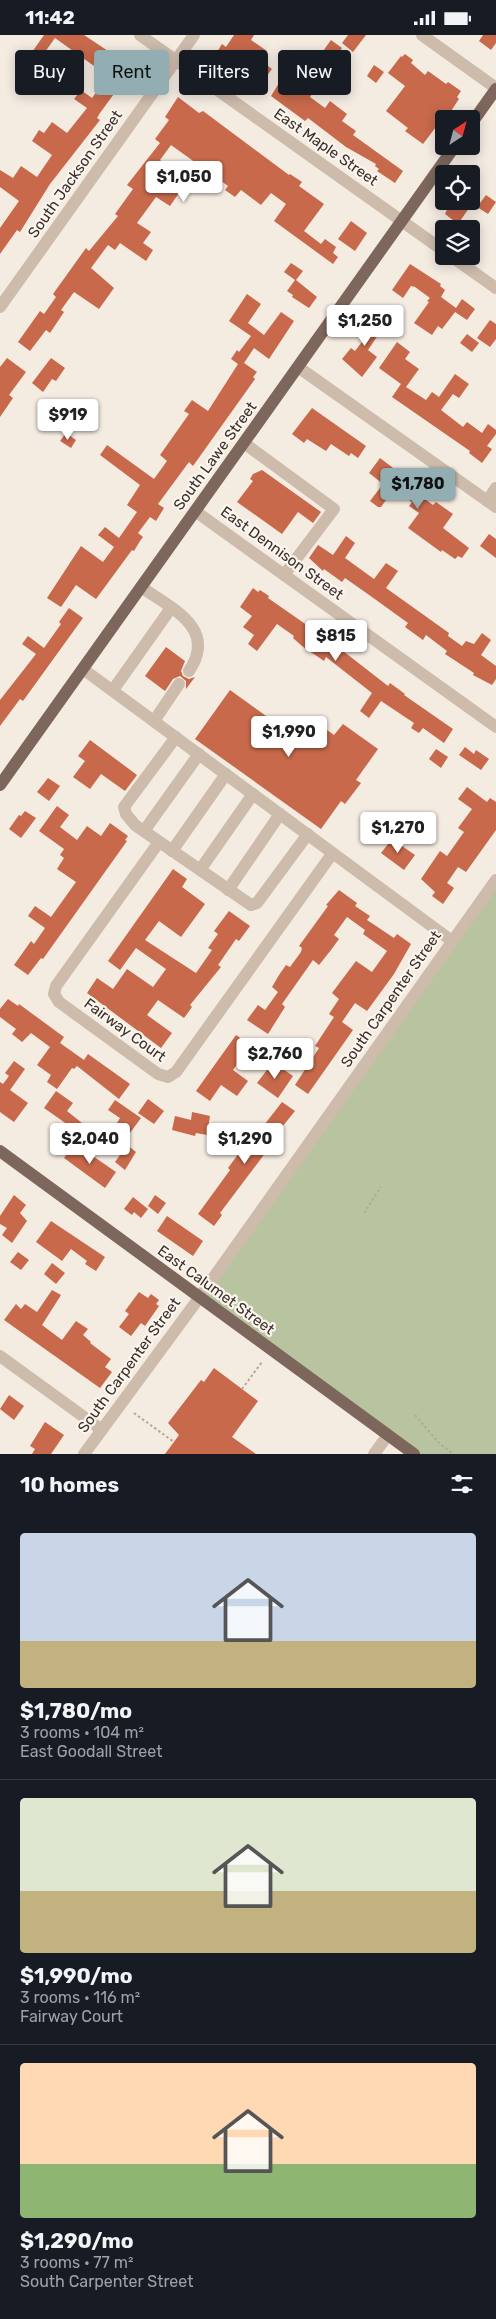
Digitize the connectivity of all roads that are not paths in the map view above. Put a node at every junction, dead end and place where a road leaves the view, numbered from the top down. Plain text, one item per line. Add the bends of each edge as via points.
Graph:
1 (140, 35) edge
2 (194, 35) edge
3 (422, 35) edge
4 (176, 60) junction
5 (496, 89) edge
6 (480, 111) edge
7 (449, 155) edge
8 (402, 221) junction
9 (435, 245) edge
10 (464, 265) edge
11 (496, 288) edge
12 (0, 307) edge
13 (298, 367) junction
14 (244, 443) junction
15 (496, 488) edge
16 (491, 504) edge
17 (195, 511) junction
18 (284, 575) junction
19 (141, 587) junction
20 (172, 608) junction
21 (83, 669) junction
22 (189, 671) dead end
23 (179, 684) dead end
24 (113, 691) junction
25 (154, 721) junction
26 (496, 727) edge
27 (176, 737) junction
28 (199, 754) junction
29 (226, 774) junction
30 (0, 785) edge
31 (253, 794) junction
32 (280, 814) junction
33 (144, 831) junction
34 (308, 834) junction
35 (159, 842) junction
36 (172, 851) junction
37 (332, 854) junction
38 (200, 870) junction
39 (496, 880) edge
40 (228, 890) junction
41 (452, 941) junction
42 (0, 1151) edge
43 (199, 1298) junction
44 (0, 1356) edge
45 (102, 1430) junction
46 (388, 1435) junction
47 (84, 1454) edge
48 (374, 1454) edge
49 (414, 1454) edge

1 - 4 street, East Maple Street
2 - 4 street, South Jackson Street
3 - 5 street
4 - 8 street, East Maple Street
4 - 12 street, South Jackson Street
5 - 6 main road
7 - 8 main road, South Lawe Street
8 - 9 street, East Maple Street
8 - 13 main road, South Lawe Street
10 - 11 street
13 - 14 main road, South Lawe Street
13 - 16 street
14 - 17 main road, South Lawe Street
14 - 18 street via 334,509
15 - 16 street
17 - 18 street, East Dennison Street
17 - 19 main road, South Lawe Street
18 - 26 street, East Dennison Street
19 - 20 street
19 - 21 main road, South Lawe Street
20 - 22 street via 191,623 199,642 195,662
20 - 24 street
21 - 24 street
21 - 30 main road, South Lawe Street
23 - 25 street
24 - 25 street
25 - 27 street
27 - 28 street
27 - 33 street via 124,807 135,825
28 - 29 street
28 - 33 street
29 - 31 street
29 - 36 street
31 - 32 street
31 - 38 street
32 - 34 street
32 - 40 street
33 - 35 street
34 - 37 street
34 - 40 street via 257,903 251,905
35 - 36 street
35 - 37 street, Fairway Court via 56,986 54,994 59,1002 158,1075 168,1077 176,1072
36 - 38 street
37 - 41 street
38 - 40 street
39 - 41 street, South Carpenter Street
41 - 43 street, South Carpenter Street
42 - 43 main road, East Calumet Street
43 - 45 street, South Carpenter Street
43 - 46 main road, East Calumet Street
44 - 45 street
45 - 47 street, South Carpenter Street
46 - 48 street
46 - 49 main road, East Calumet Street

